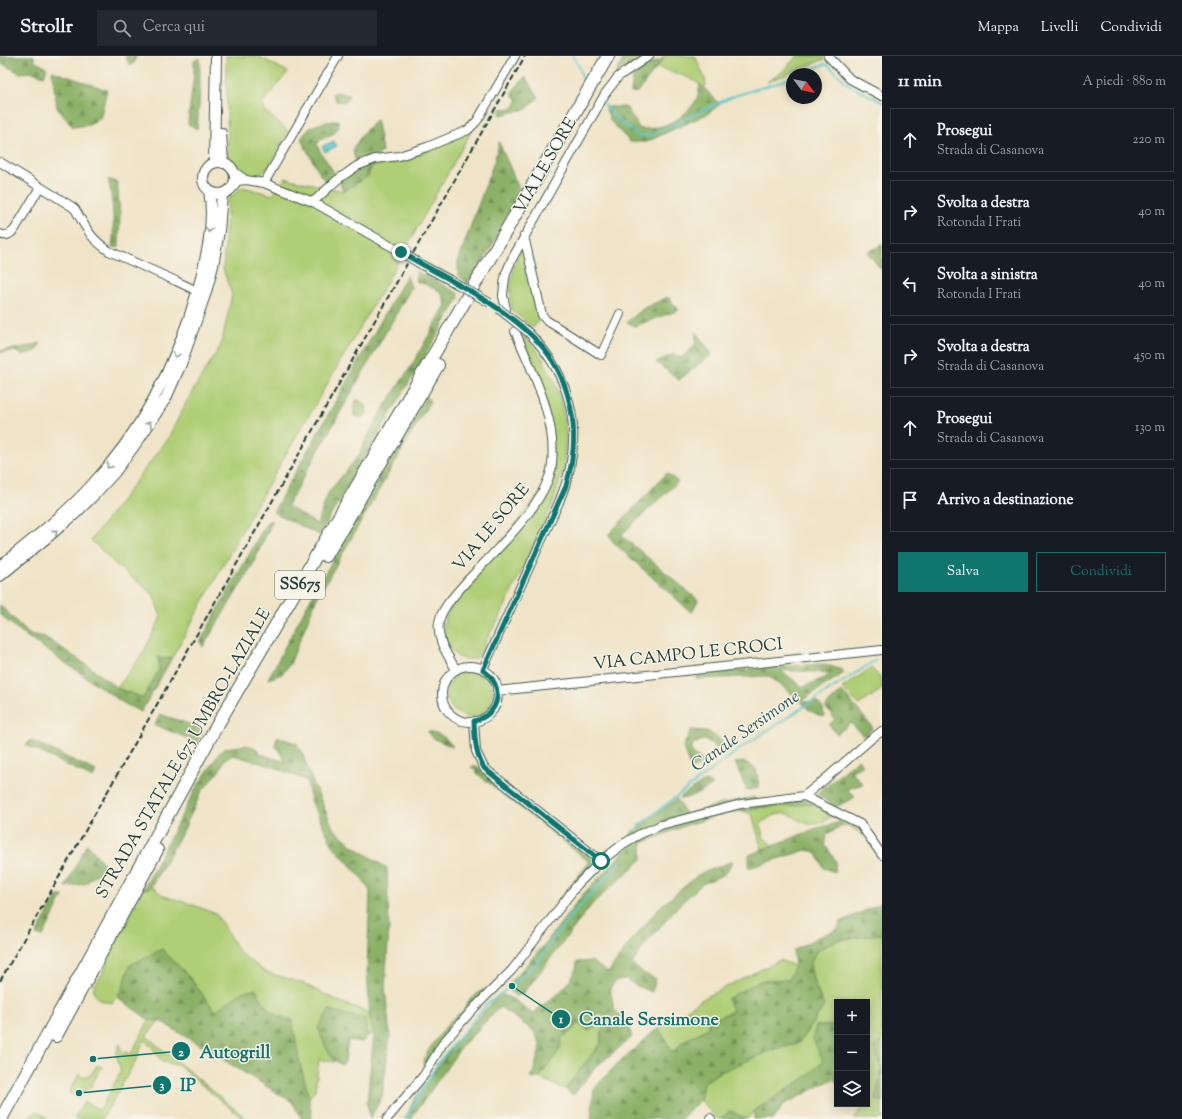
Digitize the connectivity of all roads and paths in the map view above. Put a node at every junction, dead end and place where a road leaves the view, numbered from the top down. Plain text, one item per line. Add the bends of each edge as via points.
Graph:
1 (216, 56) edge
2 (338, 56) edge
3 (514, 56) edge
4 (608, 56) edge
5 (616, 56) edge
6 (649, 56) edge
7 (828, 56) edge
8 (882, 96) edge
9 (0, 162) edge
10 (219, 163) junction
11 (233, 171) junction
12 (246, 180) junction
13 (264, 183) junction
14 (40, 187) junction
15 (232, 187) junction
16 (209, 191) junction
17 (222, 194) junction
18 (313, 202) junction
19 (0, 234) edge
20 (524, 236) junction
21 (197, 291) junction
22 (502, 309) junction
23 (620, 314) dead end
24 (515, 331) dead end
25 (0, 566) edge
26 (0, 576) edge
27 (882, 650) edge
28 (456, 670) junction
29 (483, 670) junction
30 (497, 691) junction
31 (474, 721) junction
32 (882, 731) edge
33 (804, 796) junction
34 (882, 856) edge
35 (601, 861) junction
36 (1, 1119) edge
37 (10, 1119) edge
38 (387, 1119) edge

1 - 10 main road
2 - 13 street
3 - 18 street via 477,121 468,130 399,156 375,159 357,166
4 - 36 highway, STRADA STATALE 675 UMBRO-LAZIALE / SS675 via 215,729
5 - 37 highway, STRADA STATALE 675 UMBRO-LAZIALE / SS675 via 198,775
6 - 20 street, VIA LE SORE via 618,77 605,94
7 - 8 street via 850,79
9 - 14 street
10 - 11 main road
10 - 16 main road via 206,169 203,178
11 - 12 street
11 - 15 main road via 235,179
12 - 13 street
12 - 15 street via 238,181
13 - 18 street
14 - 19 street via 11,234
14 - 21 street via 75,209 91,237 99,244
15 - 17 main road
16 - 17 main road
16 -> 21 main road via 212,203 210,228 205,263
26 -> 17 main road via 93,496 140,438 166,398 181,364 206,292 219,231
18 - 22 street, bridge
20 - 22 street, VIA LE SORE via 506,272
20 - 23 street via 542,315 551,324 601,356
21 -> 25 main road via 174,359 158,394 133,434 88,489
22 - 29 street, bridge via 540,344 560,375 568,395 572,418 572,458 566,486
24 - 28 street, VIA LE SORE via 544,402 552,440 552,464 547,482 536,502 443,612 440,622 441,641
27 - 30 street, VIA CAMPO LE CROCI
28 - 29 street via 469,666
28 - 31 street via 444,684 444,703 450,714 456,718
29 - 30 street via 493,678
30 - 31 street via 492,711 484,718
31 - 35 street via 476,751 484,768
32 - 33 street
33 - 34 street via 860,824
33 - 35 street via 741,804 660,825 623,844
35 - 38 street via 577,886 512,970 443,1043 424,1075

